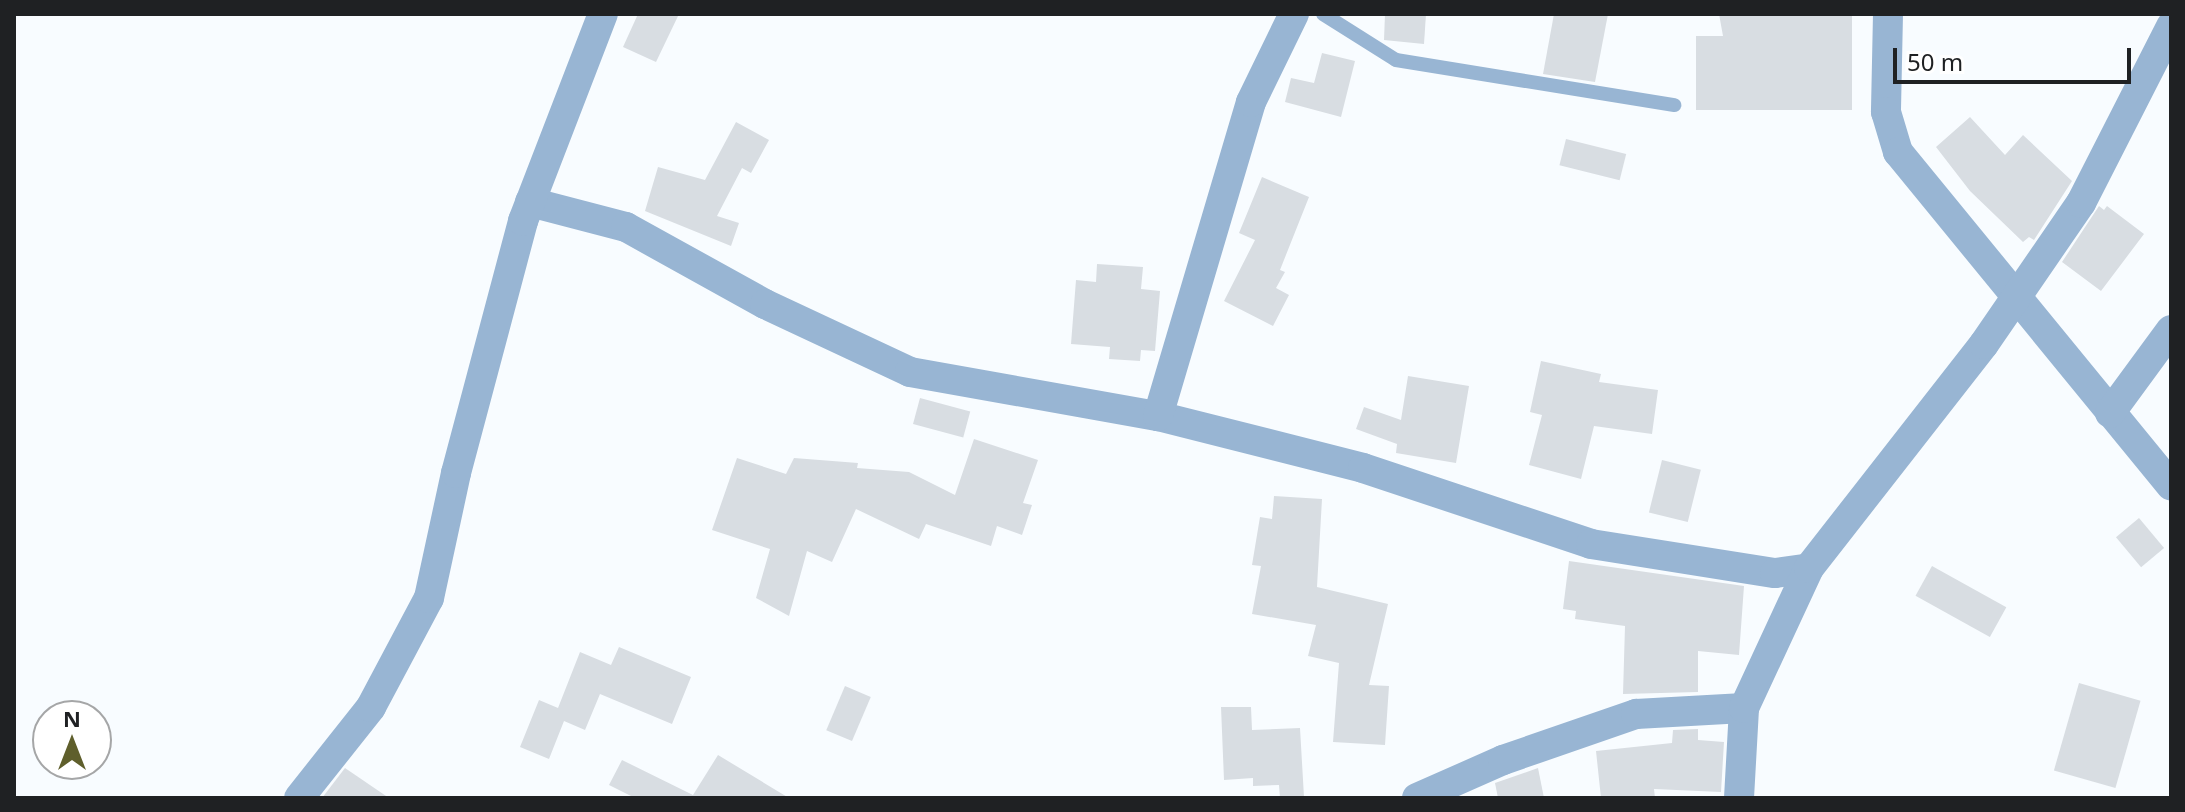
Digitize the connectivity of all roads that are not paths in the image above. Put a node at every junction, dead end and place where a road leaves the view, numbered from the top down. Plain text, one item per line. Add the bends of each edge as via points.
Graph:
1 (603, 14) edge
2 (1294, 14) edge
3 (1323, 14) edge
4 (1888, 14) edge
5 (2171, 26) edge
6 (1674, 105) dead end
7 (530, 202) junction
8 (2013, 300) junction
9 (2171, 330) edge
10 (2110, 413) junction
11 (1158, 416) junction
12 (2171, 486) edge
13 (1809, 568) junction
14 (1744, 708) junction
15 (299, 798) edge
16 (1417, 798) edge
17 (1739, 798) edge

1 - 7 street
2 - 11 street via 1251,102
3 - 6 lane via 1396,60
4 - 8 street via 1886,112 1898,152
5 - 8 street via 2081,203
7 - 11 street via 626,227 765,304 910,372
7 - 15 street via 456,473 429,598 371,707
8 - 10 street
8 - 13 street
9 - 10 street
10 - 12 street
11 - 13 street via 1363,468 1564,538 1749,570
13 - 14 street
14 - 16 street via 1636,714 1503,760
14 - 17 street

